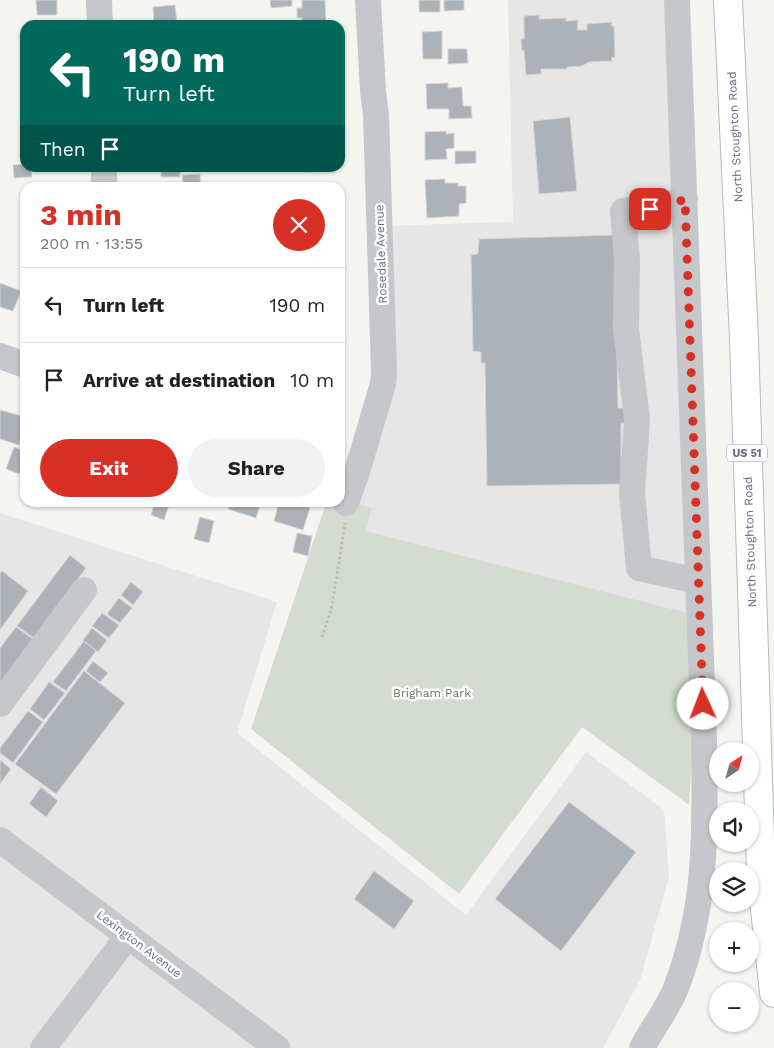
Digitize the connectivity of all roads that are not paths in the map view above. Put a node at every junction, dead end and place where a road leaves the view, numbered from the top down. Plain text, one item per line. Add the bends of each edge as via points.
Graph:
1 (99, 0) edge
2 (368, 0) edge
3 (677, 0) edge
4 (728, 0) edge
5 (100, 20) edge
6 (685, 199) junction
7 (0, 356) edge
8 (20, 363) edge
9 (348, 472) edge
10 (346, 503) road end
11 (698, 581) junction
12 (84, 590) dead end
13 (0, 704) edge
14 (0, 840) edge
15 (769, 917) edge
16 (128, 936) junction
17 (774, 993) edge
18 (43, 1048) edge
19 (277, 1048) edge
20 (642, 1048) edge

1 - 5 street
2 - 9 street, Rosedale Avenue via 376,116 385,361 383,384
3 - 6 street
4 - 15 main road, North Stoughton Road / US 51 via 743,329 761,872
6 - 11 street
6 - 11 street via 663,208 623,212 627,261 626,329 637,420 632,493 639,568
7 - 8 street
9 - 10 street, Rosedale Avenue
11 - 20 street via 704,740 703,870 697,918 675,990
12 - 13 street
14 - 16 street, Lexington Avenue
15 - 17 main road, North Stoughton Road / US 51
16 - 18 street
16 - 19 street, Lexington Avenue

